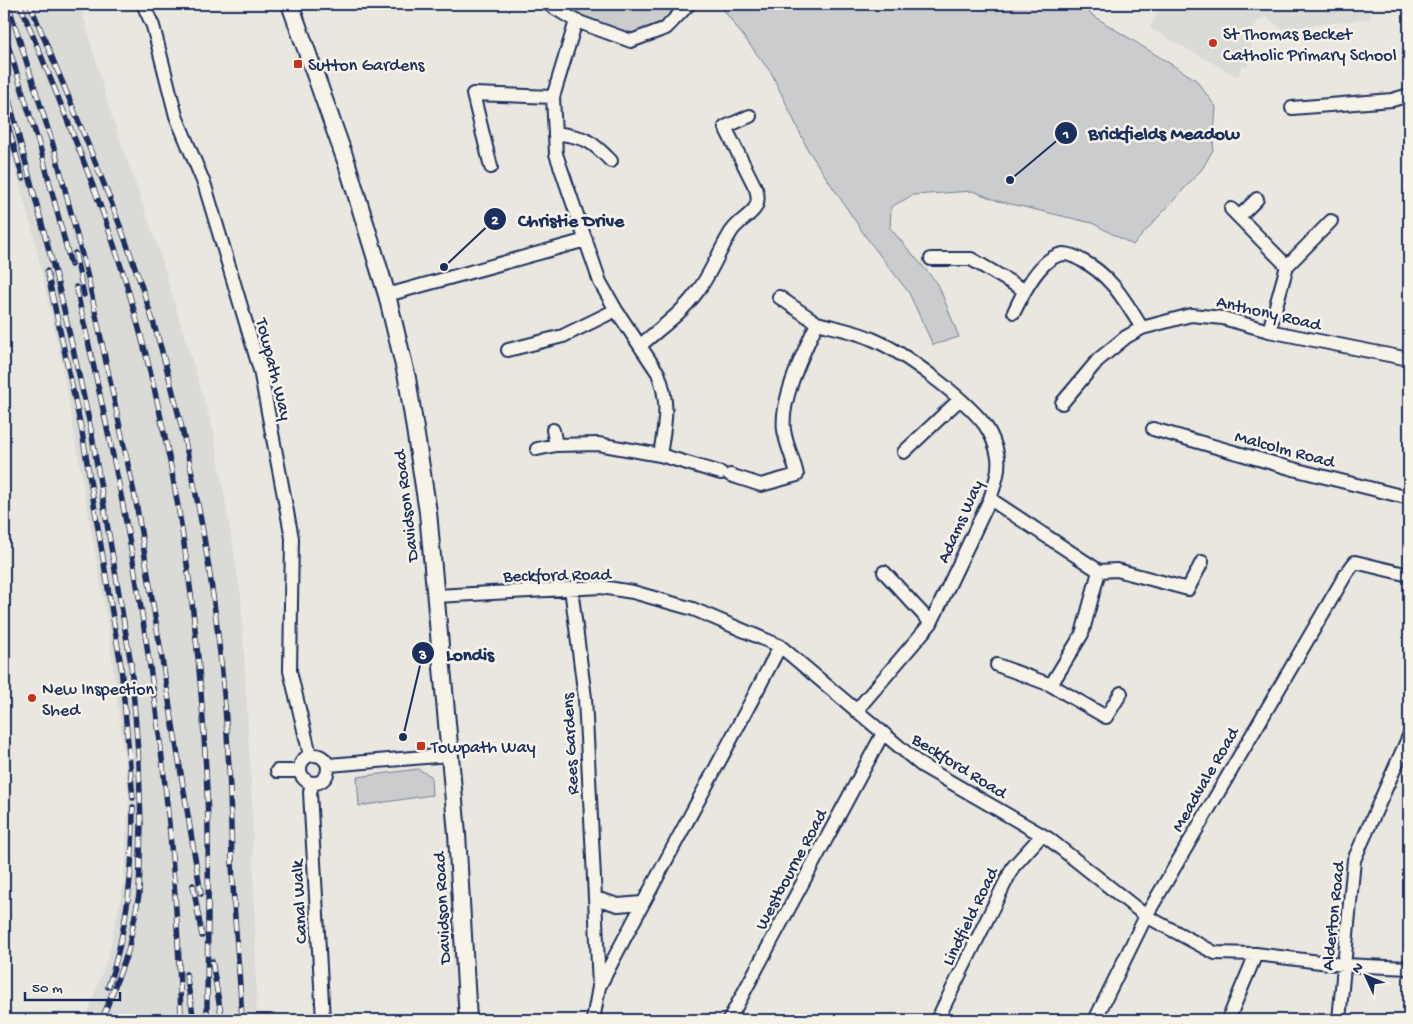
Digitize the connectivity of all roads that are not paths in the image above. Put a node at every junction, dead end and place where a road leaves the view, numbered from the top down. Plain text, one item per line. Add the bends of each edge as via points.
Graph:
1 (143, 4) edge
2 (290, 4) edge
3 (548, 4) edge
4 (689, 4) edge
5 (576, 21) junction
6 (553, 96) junction
7 (1409, 96) edge
8 (1292, 108) dead end
9 (750, 116) dead end
10 (555, 133) junction
11 (611, 161) dead end
12 (491, 167) dead end
13 (1257, 199) dead end
14 (1331, 221) dead end
15 (586, 240) junction
16 (931, 259) dead end
17 (1287, 266) junction
18 (1024, 290) junction
19 (387, 295) junction
20 (779, 297) dead end
21 (616, 310) junction
22 (1014, 312) dead end
23 (817, 324) junction
24 (1142, 328) junction
25 (1269, 331) junction
26 (641, 345) junction
27 (508, 350) dead end
28 (1409, 359) edge
29 (959, 400) junction
30 (1062, 404) dead end
31 (1152, 429) dead end
32 (554, 430) dead end
33 (556, 445) junction
34 (537, 449) dead end
35 (904, 452) dead end
36 (660, 455) junction
37 (990, 498) junction
38 (1409, 498) edge
39 (1202, 562) dead end
40 (1099, 571) junction
41 (884, 572) dead end
42 (1409, 576) edge
43 (571, 588) junction
44 (436, 596) junction
45 (931, 624) junction
46 (780, 646) junction
47 (997, 665) dead end
48 (1051, 685) junction
49 (1122, 693) dead end
50 (856, 711) junction
51 (882, 735) junction
52 (1409, 736) edge
53 (310, 755) junction
54 (449, 755) junction
55 (329, 765) junction
56 (300, 770) junction
57 (276, 771) dead end
58 (313, 783) junction
59 (1042, 835) junction
60 (595, 898) junction
61 (642, 903) junction
62 (1146, 916) junction
63 (1256, 954) junction
64 (1344, 965) junction
65 (1409, 968) edge
66 (599, 987) junction
67 (323, 1020) edge
68 (468, 1020) edge
69 (593, 1020) edge
70 (729, 1020) edge
71 (937, 1020) edge
72 (1095, 1020) edge
73 (1228, 1020) edge
74 (1339, 1020) edge

1 - 53 street, Towpath Way via 154,26 176,116 205,186 260,370 292,538 290,671
2 - 19 street, Davidson Road via 347,164
3 - 5 street
4 - 5 street via 666,28 631,40
5 - 6 street
6 - 10 street
6 - 12 street via 473,94
7 - 8 street
9 - 26 street via 725,127 756,189 759,199 756,208 733,230 689,303
10 - 11 street via 585,138 597,145
10 - 15 street via 556,154
13 - 17 street via 1235,213
14 - 17 street
15 - 19 street
15 - 21 street via 600,282
16 - 18 street via 970,259
17 - 25 street
18 - 22 street
18 - 24 street via 1034,275 1053,259 1062,254 1073,256 1113,283
19 - 44 street, Davidson Road via 403,356 419,447
20 - 23 street, Adams Way
21 - 26 street
21 - 27 street via 579,330
23 - 29 street, Adams Way via 872,338 926,373
23 - 36 street via 791,384 786,408 784,430 797,475 761,485
24 - 25 street, Anthony Road via 1191,315 1223,318
24 - 30 street, Anthony Road via 1110,348
25 - 28 street, Anthony Road
26 - 36 street via 658,373 666,396
29 - 35 street
29 - 37 street, Adams Way via 984,425 995,444 998,459
31 - 38 street, Malcolm Road
32 - 33 street
33 - 34 street
33 - 36 street via 598,444
37 - 40 street
37 - 45 street, Adams Way
39 - 40 street via 1188,589 1117,570
40 - 48 street via 1082,634
41 - 45 street
42 - 62 street, Meadvale Road via 1355,562
43 - 44 street, Beckford Road
43 - 46 street, Beckford Road via 601,587 633,592 693,609
43 - 60 street, Rees Gardens via 585,698
44 - 54 street, Davidson Road
45 - 50 street, Adams Way
46 - 50 street, Beckford Road
46 - 61 street, Rees Gardens
47 - 48 street
48 - 49 street via 1106,718
50 - 51 street, Beckford Road
51 - 59 street, Beckford Road via 921,765
51 - 70 street, Westbourne Road
52 - 64 street, Alderton Road via 1354,860
53 - 55 street via 322,756
53 - 56 street via 302,761
54 - 55 street
54 - 68 street, Davidson Road
55 - 58 street via 325,779
56 - 57 street
56 - 58 street via 304,779
58 - 67 street, Canal Walk via 310,799
59 - 62 street, Beckford Road
59 - 71 street, Lindfield Road via 1013,867
60 - 61 street via 618,905
60 - 66 street, Rees Gardens
61 - 66 street, Rees Gardens
62 - 63 street, Beckford Road via 1215,953
62 - 72 street, Meadvale Road
63 - 64 street, Beckford Road
63 - 73 street
64 - 65 street, Beckford Road
64 - 74 street, Alderton Road
66 - 69 street, Rees Gardens

